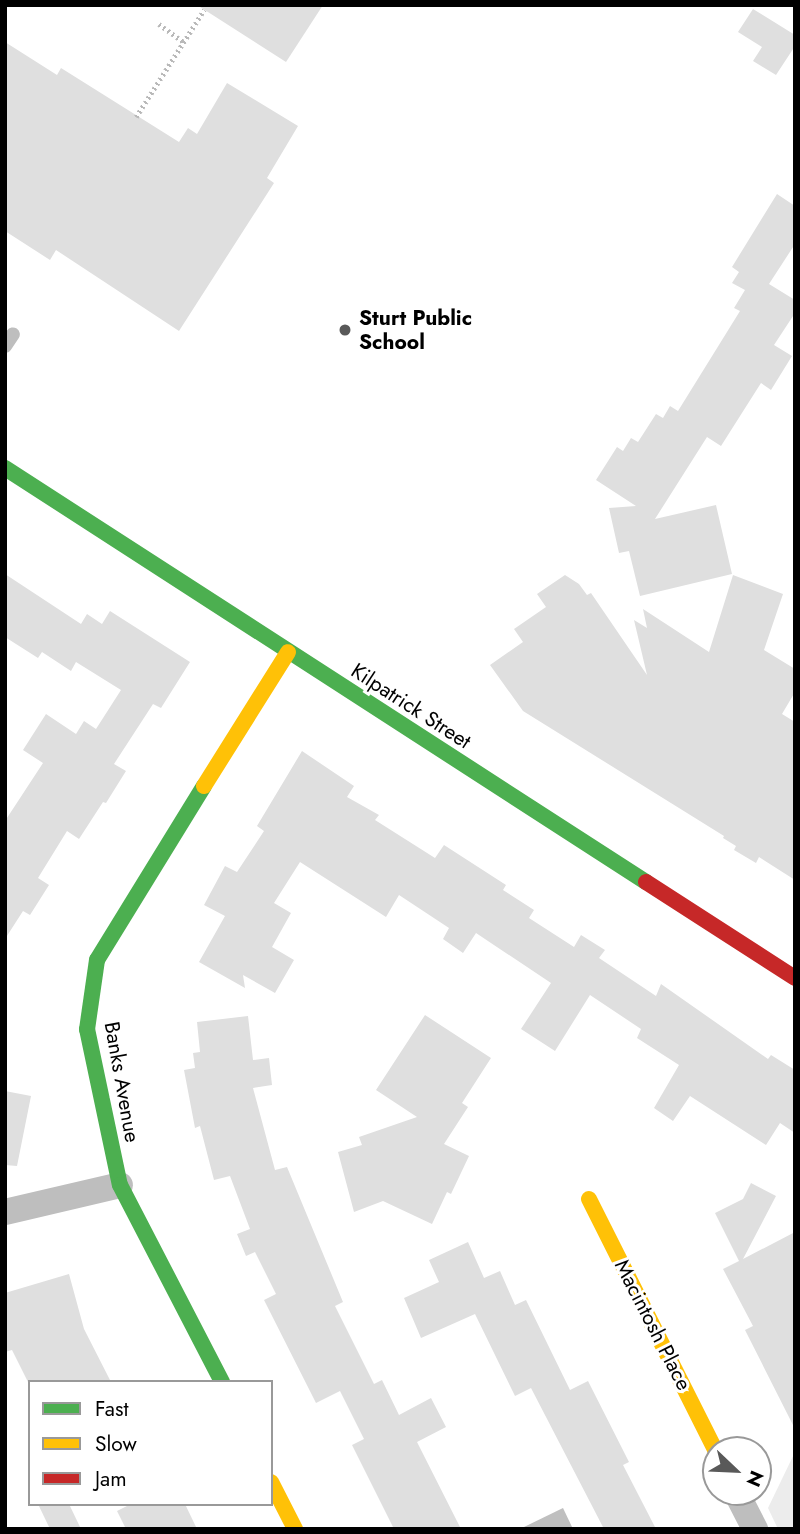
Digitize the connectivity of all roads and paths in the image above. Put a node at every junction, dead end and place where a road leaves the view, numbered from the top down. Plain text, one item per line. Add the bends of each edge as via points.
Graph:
1 (204, 10) dead end
2 (159, 24) dead end
3 (184, 42) junction
4 (136, 117) dead end
5 (5, 468) edge
6 (288, 652) junction
7 (795, 978) edge
8 (120, 1185) junction
9 (589, 1199) dead end
10 (5, 1212) edge
11 (221, 1380) edge
12 (708, 1436) edge
13 (273, 1486) edge
14 (743, 1506) edge
15 (295, 1529) edge
16 (755, 1529) edge

1 - 3 path
2 - 3 path
3 - 4 path
5 - 6 street, Kilpatrick Street
6 - 7 street, Kilpatrick Street
6 - 8 street, Banks Avenue via 97,960 87,1029
8 - 10 street
8 - 11 street, Banks Avenue
9 - 12 street, Macintosh Place
13 - 15 street
14 - 16 street

